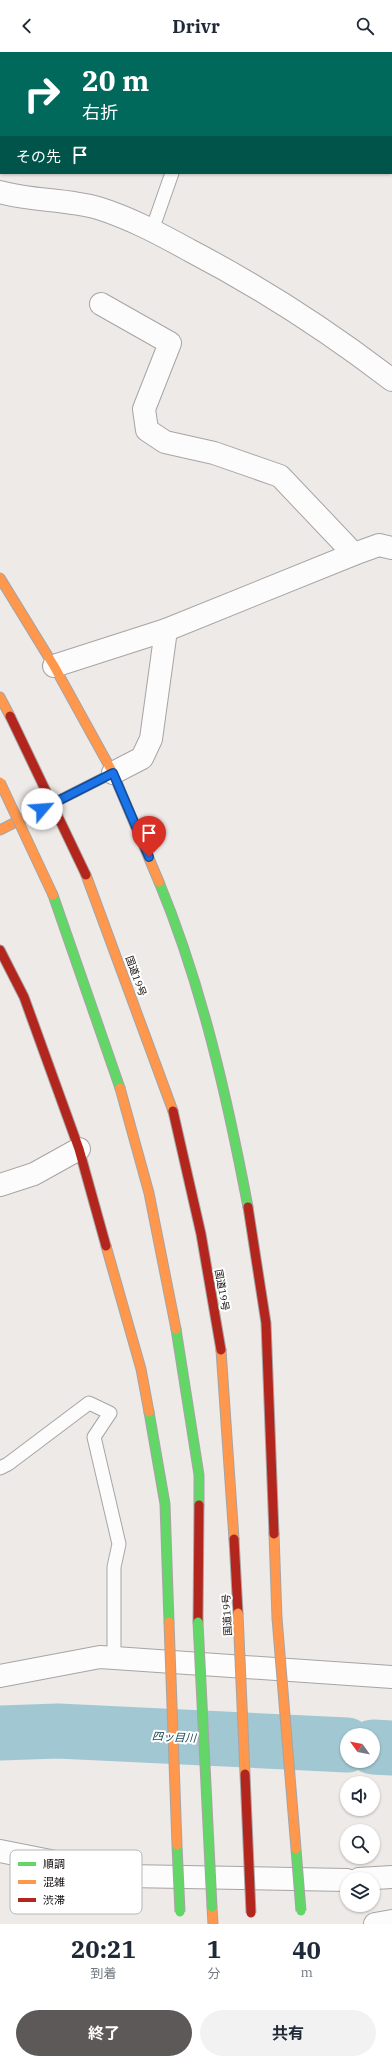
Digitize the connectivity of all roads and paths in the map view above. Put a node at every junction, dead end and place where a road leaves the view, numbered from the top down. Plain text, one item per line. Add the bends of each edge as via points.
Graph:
1 (172, 174) edge
2 (0, 192) edge
3 (152, 230) junction
4 (101, 304) dead end
5 (392, 380) edge
6 (392, 548) edge
7 (354, 554) junction
8 (0, 578) edge
9 (166, 630) junction
10 (54, 666) junction
11 (0, 697) edge
12 (113, 773) junction
13 (0, 782) edge
14 (0, 830) edge
15 (0, 950) edge
16 (79, 1149) junction
17 (0, 1185) edge
18 (0, 1468) edge
19 (114, 1658) junction
20 (0, 1676) edge
21 (392, 1677) edge
22 (0, 1851) edge
23 (10, 1853) edge
24 (142, 1876) edge
25 (392, 1877) edge
26 (380, 1878) edge
27 (340, 1880) edge
28 (302, 1914) dead end
29 (392, 1921) edge
30 (180, 1924) edge
31 (213, 1924) edge
32 (251, 1924) edge
33 (375, 1924) edge

1 - 3 lane
2 - 3 street via 72,202 99,209
3 - 5 street via 243,278 305,318
4 - 7 street via 170,343 144,410 147,430 165,442 214,454 280,476
6 - 7 street via 379,546
7 - 9 street
8 - 10 main road
9 - 10 street
9 - 12 street via 151,739 142,758
10 - 12 main road
11 - 32 main road, 国道19号, bridge via 86,875 171,1101 201,1234 223,1361 238,1613
12 - 14 main road
12 - 28 main road, bridge via 166,899 202,1006 232,1118 250,1218 266,1323 277,1618
13 - 31 main road, bridge via 53,895 118,1080 150,1193 171,1299 199,1476 198,1622
15 - 16 main road via 24,997
16 - 17 street via 34,1174
16 - 30 main road, bridge via 141,1369 165,1504
18 - 19 lane via 89,1403 110,1413 94,1437 119,1544 114,1567
19 - 20 street via 100,1657
19 - 21 street
22 - 23 street
24 - 27 street
25 - 26 street
29 - 33 street

